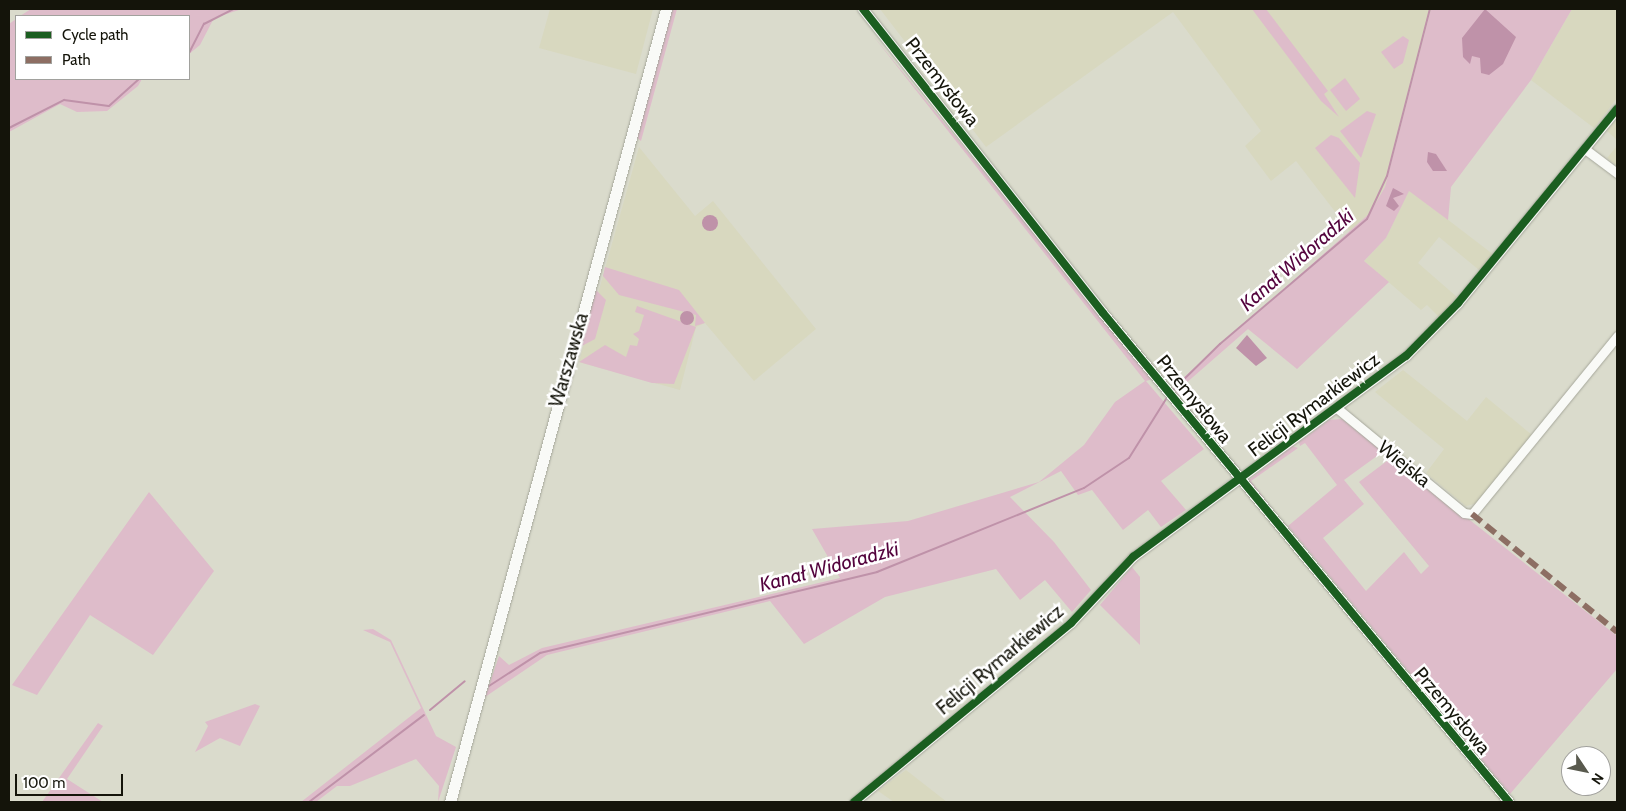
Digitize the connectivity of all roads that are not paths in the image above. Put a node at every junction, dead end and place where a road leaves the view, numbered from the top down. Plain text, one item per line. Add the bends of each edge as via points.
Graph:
1 (666, 9) edge
2 (863, 9) edge
3 (1617, 109) edge
4 (1585, 149) junction
5 (1617, 174) edge
6 (1617, 336) edge
7 (1338, 409) junction
8 (1240, 480) junction
9 (472, 712) junction
10 (442, 802) edge
11 (450, 802) edge
12 (854, 802) edge
13 (1509, 802) edge

1 - 9 main road, Warszawska
2 - 8 street, Przemysłowa
3 - 4 street, Felicji Rymarkiewicz
4 - 5 street
4 - 7 street, Felicji Rymarkiewicz via 1435,328
6 - 7 street, Wiejska via 1472,514 1464,513
7 - 8 street, Felicji Rymarkiewicz
8 - 12 street, Felicji Rymarkiewicz via 1133,557 1071,623
8 - 13 street, Przemysłowa
9 - 10 main road, Warszawska
9 - 11 main road, Warszawska

